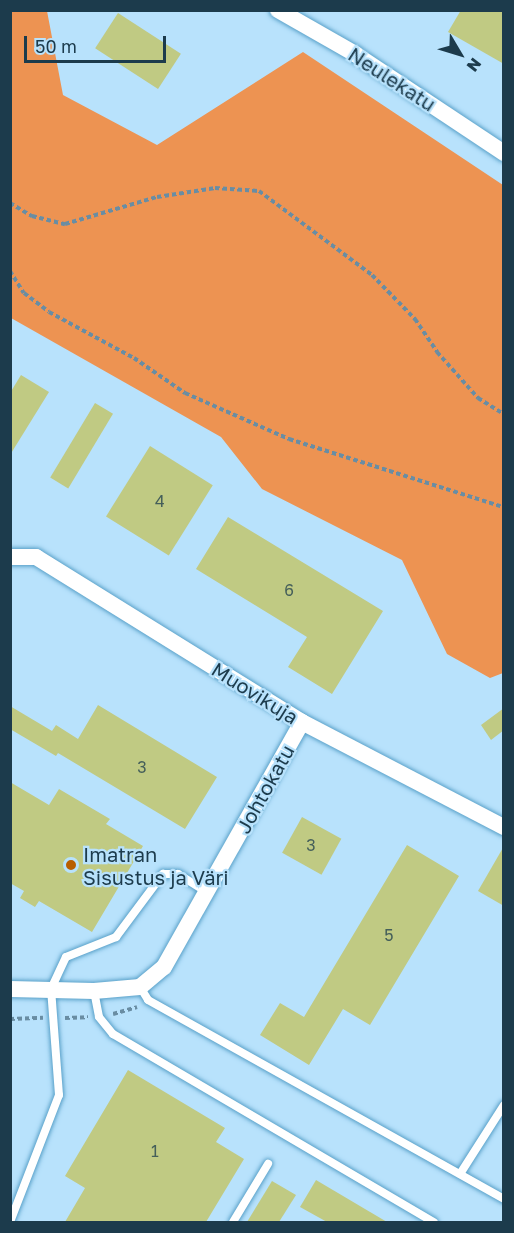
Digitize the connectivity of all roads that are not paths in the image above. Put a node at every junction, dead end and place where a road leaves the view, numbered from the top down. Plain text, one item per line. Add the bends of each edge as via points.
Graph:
1 (278, 10) edge
2 (504, 153) edge
3 (10, 557) edge
4 (302, 722) junction
5 (504, 827) edge
6 (208, 893) junction
7 (10, 989) edge
8 (51, 989) junction
9 (94, 991) junction
10 (144, 993) junction
11 (504, 1106) edge
12 (268, 1164) dead end
13 (460, 1174) junction
14 (504, 1199) edge
15 (10, 1221) edge
16 (233, 1222) edge
17 (434, 1222) edge

1 - 2 street, Neulekatu via 355,54
3 - 4 street, Muovikuja via 36,557
4 - 5 street, Muovikuja
4 - 6 street, Johtokatu
6 - 8 lane via 178,873 163,874 116,937 66,957
6 - 10 street, Johtokatu
7 - 8 street
8 - 9 street
8 - 15 lane via 59,1095
9 - 10 street
9 - 17 lane via 99,1017 112,1034
10 - 13 lane
11 - 13 lane
12 - 16 lane
13 - 14 lane

